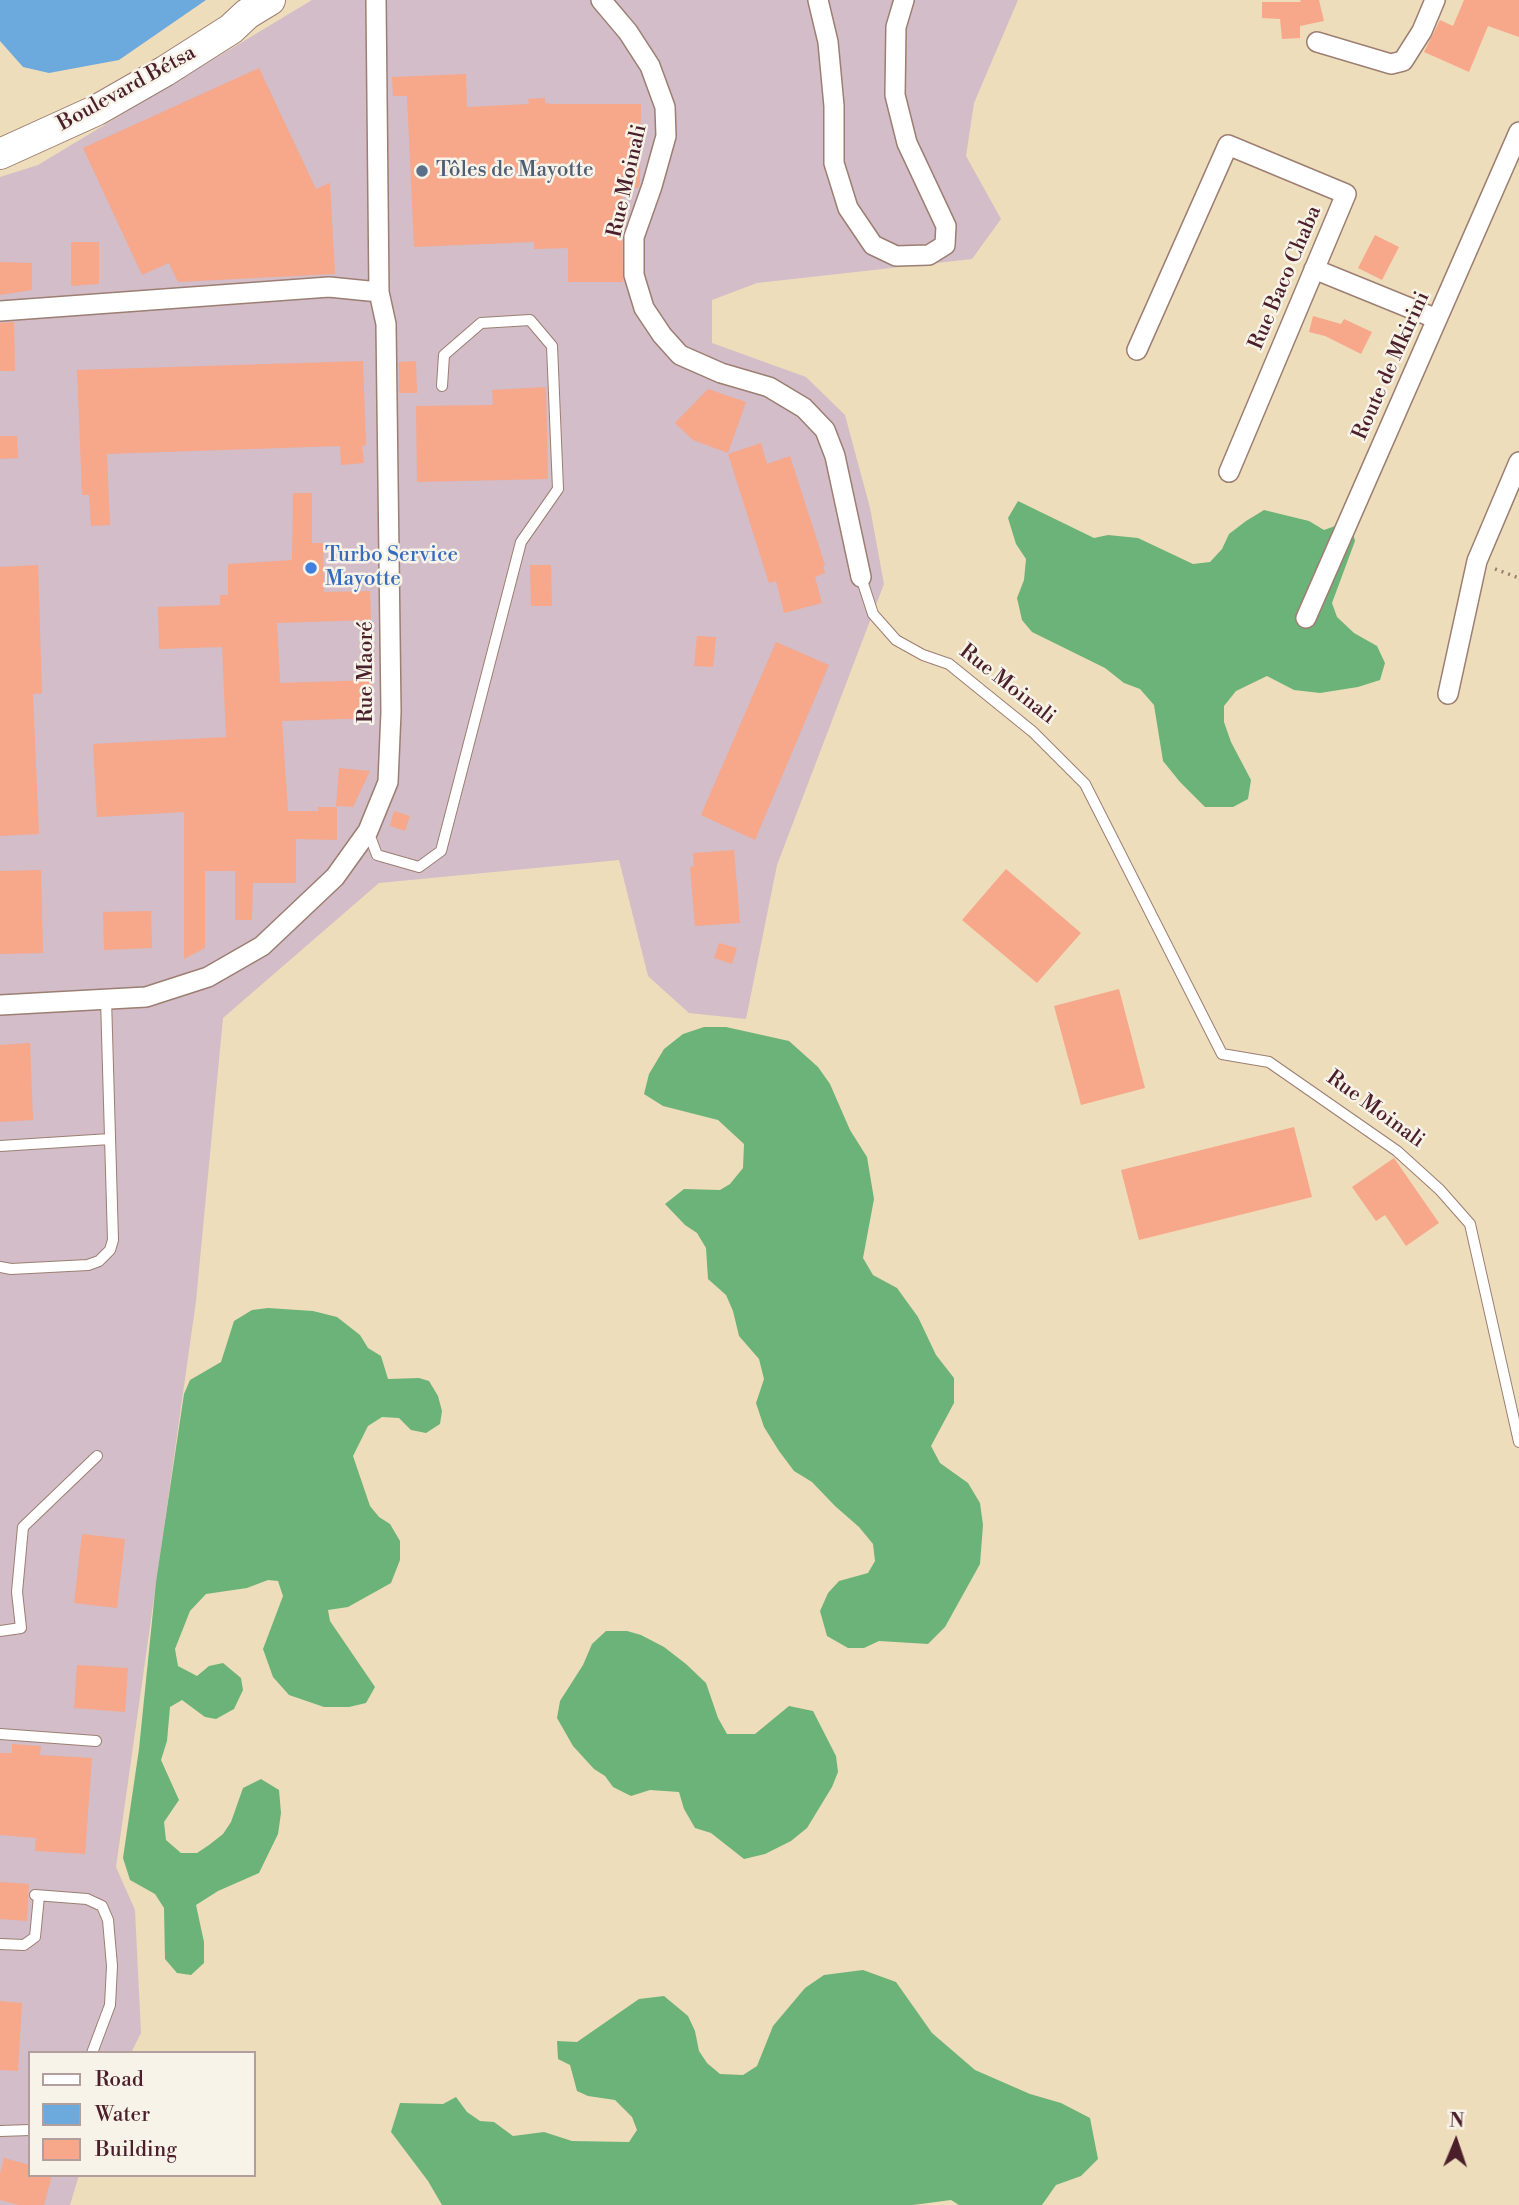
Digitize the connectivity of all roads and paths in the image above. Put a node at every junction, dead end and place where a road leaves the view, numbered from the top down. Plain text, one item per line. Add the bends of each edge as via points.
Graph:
1 (376, 0) edge
2 (601, 0) edge
3 (818, 0) edge
4 (904, 0) edge
5 (1435, 0) edge
6 (259, 7) edge
7 (1317, 42) dead end
8 (1519, 132) edge
9 (0, 134) edge
10 (0, 154) edge
11 (1314, 269) junction
12 (380, 292) junction
13 (0, 312) edge
14 (1437, 319) junction
15 (1137, 350) dead end
16 (442, 386) dead end
17 (1519, 462) edge
18 (1229, 472) dead end
19 (1476, 561) junction
20 (862, 578) joint
21 (1519, 578) edge
22 (1307, 618) dead end
23 (1448, 694) dead end
24 (368, 831) junction
25 (106, 999) junction
26 (0, 1004) edge
27 (110, 1139) junction
28 (0, 1146) edge
29 (0, 1268) edge
30 (1519, 1442) edge
31 (97, 1455) dead end
32 (0, 1631) edge
33 (0, 1734) edge
34 (96, 1741) dead end
35 (0, 1944) edge
36 (93, 2051) edge
37 (28, 2130) edge
38 (0, 2131) edge

1 - 12 street, Rue Maoré
2 - 20 street, Rue Moinali via 650,66 665,107 666,136 634,237 634,275 644,308 680,355 769,387 804,408 825,430
3 - 4 street via 828,42 834,163 848,208 873,245 896,256 929,255 945,245 946,226 906,143 895,95 896,27
5 - 7 street via 1403,61 1391,64
6 - 9 main road, Boulevard Bétsa via 223,19 108,88
6 - 10 main road, Boulevard Bétsa via 119,97
8 - 14 street, Route de Mkirini
11 - 14 street
11 - 15 street, Rue Baco Chaba via 1346,194 1228,145
11 - 18 street, Rue Baco Chaba
12 - 13 street via 329,287
12 - 24 street, Rue Maoré via 386,324 391,712 388,782
14 - 22 street, Route de Mkirini
16 - 24 lane via 444,355 481,323 530,320 552,346 558,489 521,542 441,851 419,867 377,855
17 - 19 street
19 - 21 path
19 - 23 street
20 - 30 lane, Rue Moinali via 873,614 896,640 949,664 1034,732 1085,784 1222,1054 1269,1062 1397,1151 1470,1224
24 - 25 street, Rue Maoré via 335,877 262,946 208,977 146,997
25 - 26 street, Rue Maoré
25 - 27 lane
27 - 28 lane
27 - 29 lane via 113,1240 106,1256 88,1265
31 - 32 lane via 23,1527 17,1592 21,1628
33 - 34 lane
35 - 36 lane via 24,1945 35,1937 37,1896 87,1899 102,1906 113,1966 110,2006
37 - 38 lane

